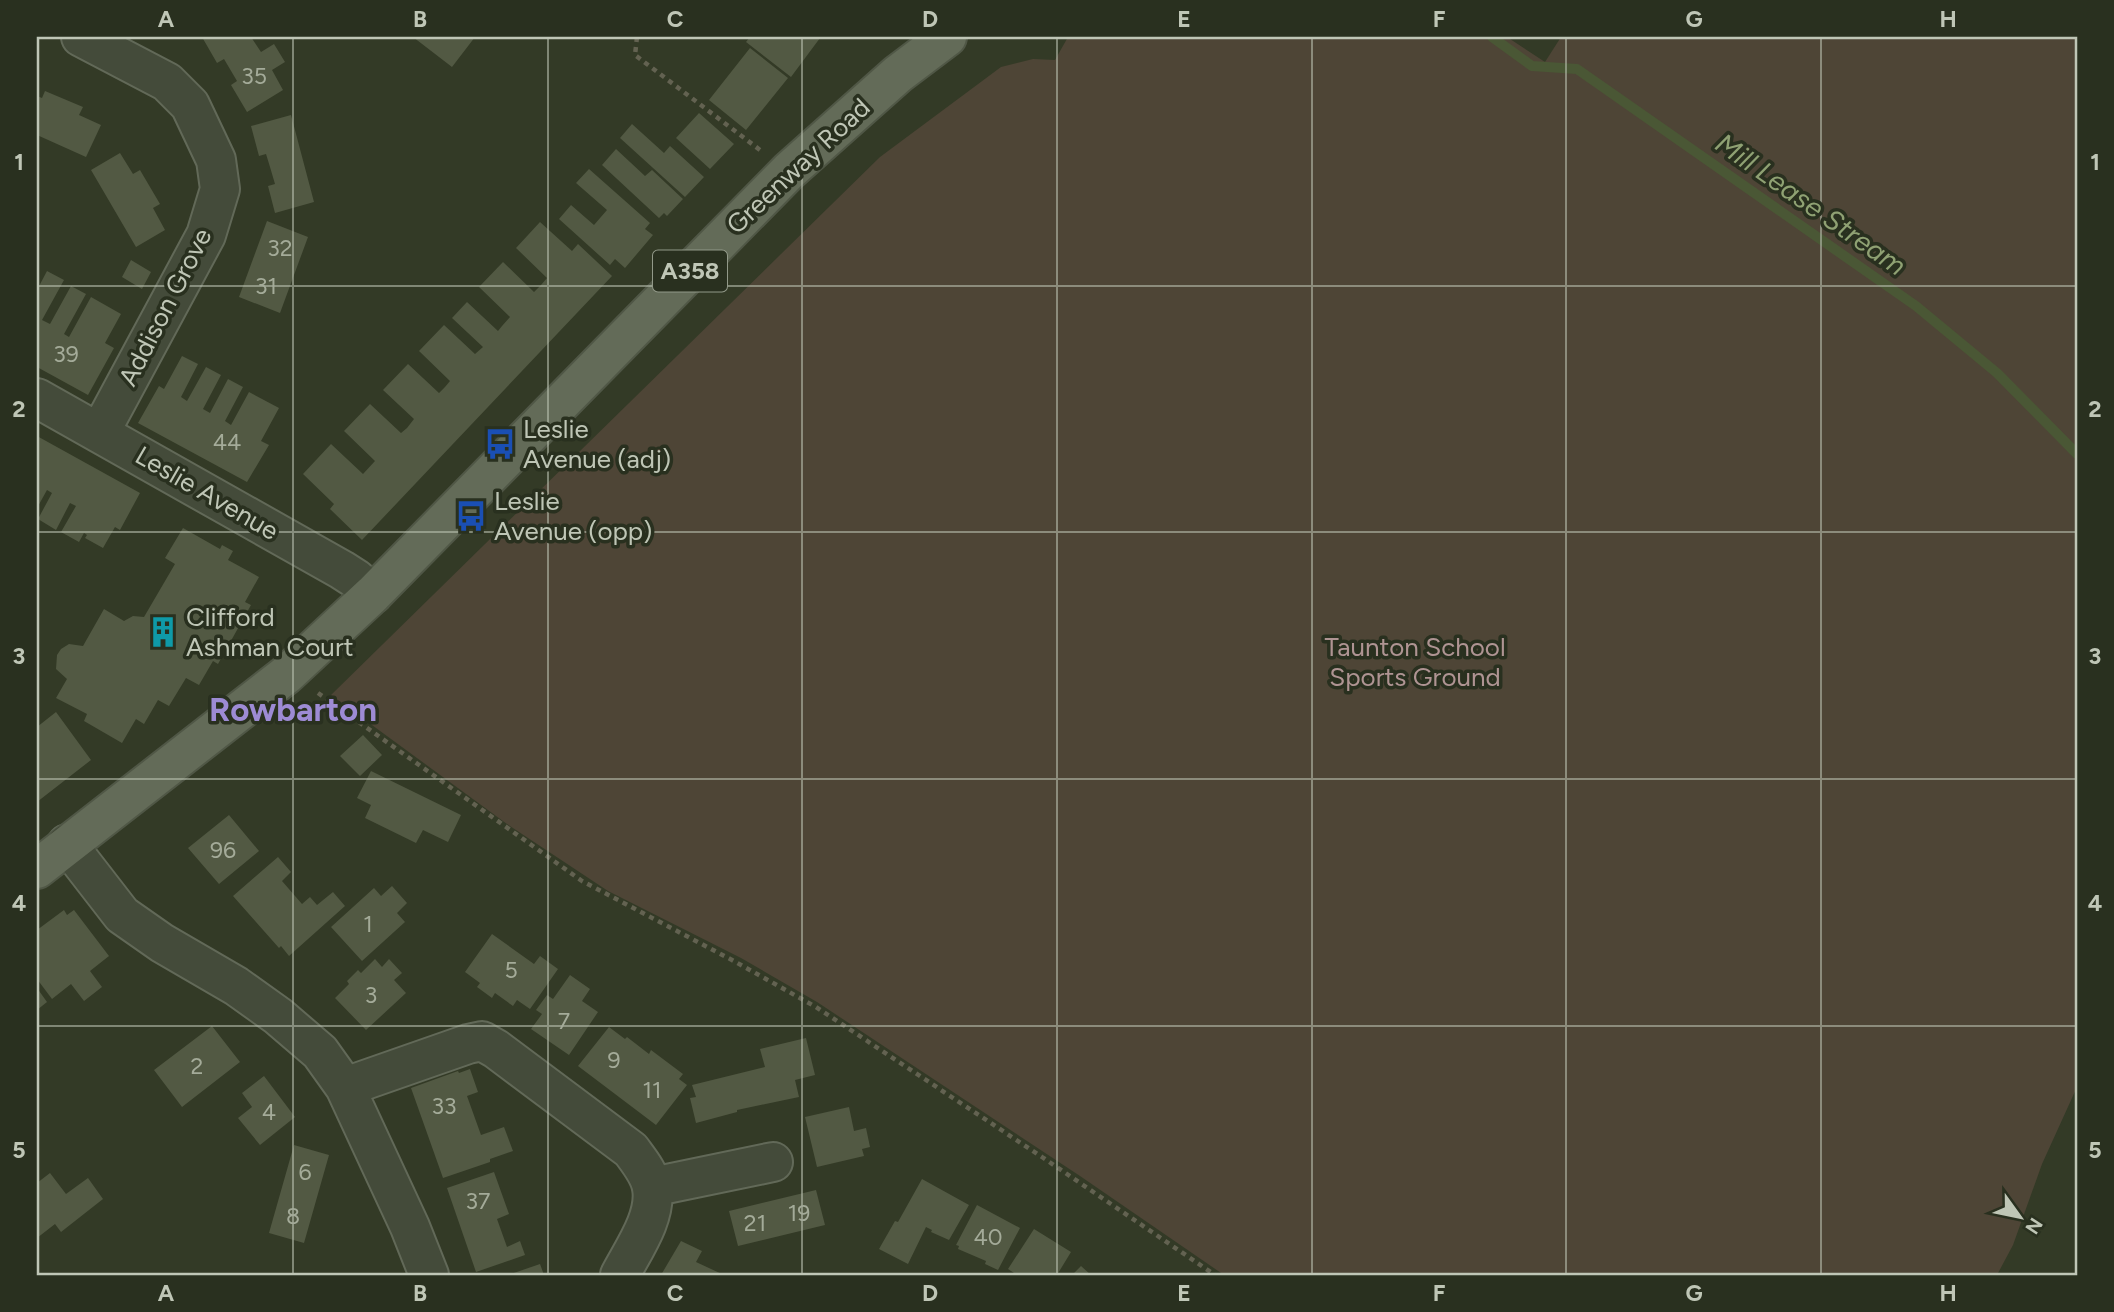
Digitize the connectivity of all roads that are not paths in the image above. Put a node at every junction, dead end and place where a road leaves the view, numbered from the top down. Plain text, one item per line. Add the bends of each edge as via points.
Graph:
1 (81, 37) edge
2 (947, 37) edge
3 (37, 398) edge
4 (100, 432) junction
5 (373, 594) junction
6 (67, 845) junction
7 (37, 869) edge
8 (345, 1087) junction
9 (773, 1162) dead end
10 (652, 1187) junction
11 (429, 1275) edge
12 (620, 1275) edge

1 - 4 street, Addison Grove via 167,82 190,105 216,160 220,189 206,235
2 - 5 main road, Greenway Road / A358 via 890,80 789,171
3 - 4 street, Leslie Avenue
4 - 5 street, Leslie Avenue via 356,579
5 - 6 main road, Greenway Road / A358 via 286,675
6 - 7 main road, Greenway Road / A358
6 - 8 street via 122,915 278,1016 320,1052
8 - 10 street via 482,1041 631,1150
8 - 11 street
9 - 10 street
10 - 12 street via 653,1208

